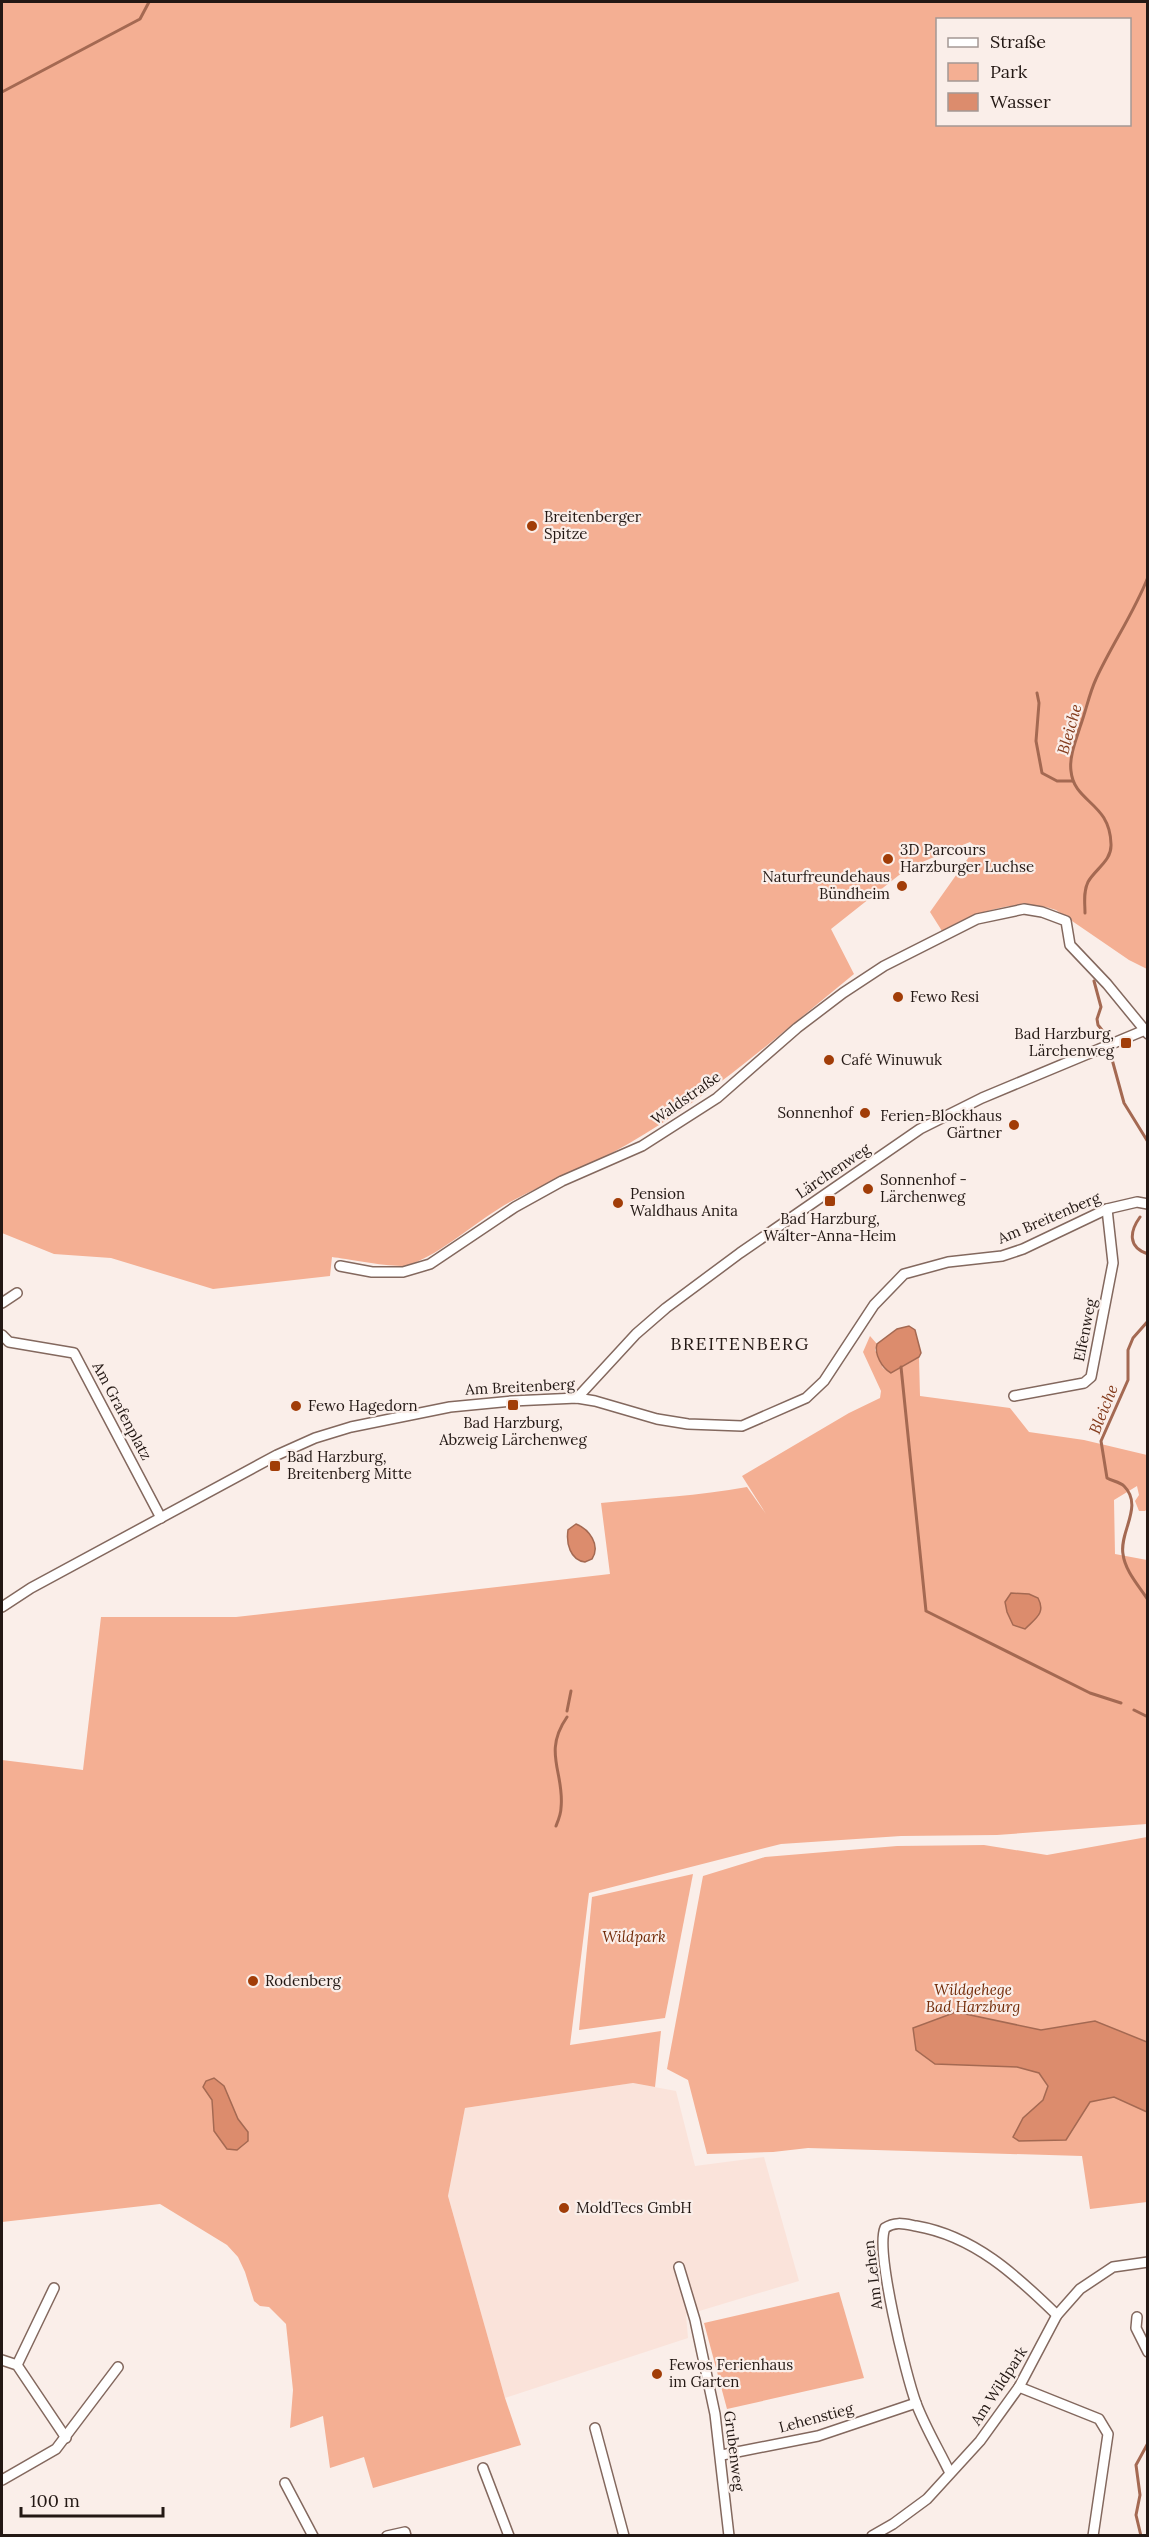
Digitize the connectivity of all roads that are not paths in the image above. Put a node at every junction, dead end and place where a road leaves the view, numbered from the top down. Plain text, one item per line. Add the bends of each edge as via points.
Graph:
1 (1146, 1032) edge
2 (1148, 1204) edge
3 (1107, 1209) junction
4 (340, 1266) dead end
5 (17, 1293) dead end
6 (2, 1303) edge
7 (2, 1335) edge
8 (1014, 1396) dead end
9 (577, 1398) junction
10 (161, 1518) junction
11 (2, 1607) edge
12 (1148, 2262) edge
13 (679, 2267) dead end
14 (54, 2288) dead end
15 (1057, 2315) junction
16 (1137, 2317) dead end
17 (1148, 2352) edge
18 (2, 2360) edge
19 (17, 2365) junction
20 (118, 2367) dead end
21 (1019, 2387) junction
22 (916, 2403) junction
23 (596, 2428) dead end
24 (66, 2438) junction
25 (722, 2455) junction
26 (483, 2468) dead end
27 (950, 2473) junction
28 (2, 2480) edge
29 (285, 2483) dead end
30 (313, 2535) edge
31 (387, 2535) edge
32 (406, 2535) edge
33 (509, 2535) edge
34 (624, 2535) edge
35 (729, 2535) edge
36 (872, 2535) edge
37 (1093, 2535) edge

1 - 4 street, Waldstraße via 1070,945 1066,921 1024,909 977,919 884,966 843,993 717,1098 642,1146 562,1181 515,1207 430,1264 402,1272
1 - 9 street, Lärchenweg via 982,1098 920,1129 740,1252 666,1308 636,1334
2 - 3 street, Am Breitenberg via 1137,1202
3 - 8 street, Elfenweg via 1113,1263 1091,1377 1084,1383
3 - 9 street, Am Breitenberg via 1002,1256 948,1262 904,1274 874,1305 824,1381 806,1398 742,1426 657,1419
5 - 6 street
7 - 10 street, Am Grafenplatz via 9,1342 74,1353
9 - 10 street, Am Breitenberg via 450,1407 351,1426 278,1455
10 - 11 street, Am Breitenberg via 17,1595
12 - 15 street, Am Wildpark via 1103,2272 1080,2289
13 - 25 street, Grubenweg via 695,2320
14 - 19 street
15 - 21 street, Am Wildpark
15 - 22 street, Am Lehen via 1024,2282 974,2246 923,2227 890,2224 883,2232 886,2276
16 - 17 street via 1136,2328
18 - 19 street
19 - 24 street
20 - 24 street
21 - 27 street, Am Wildpark via 980,2441
21 - 37 street via 1099,2419 1108,2434
22 - 25 street, Lehenstieg via 818,2436
22 - 27 street, Am Lehen
23 - 34 street
24 - 28 street via 56,2449
25 - 35 street, Grubenweg
26 - 33 street
27 - 36 street, Am Wildpark via 927,2499
29 - 30 street
31 - 32 street

